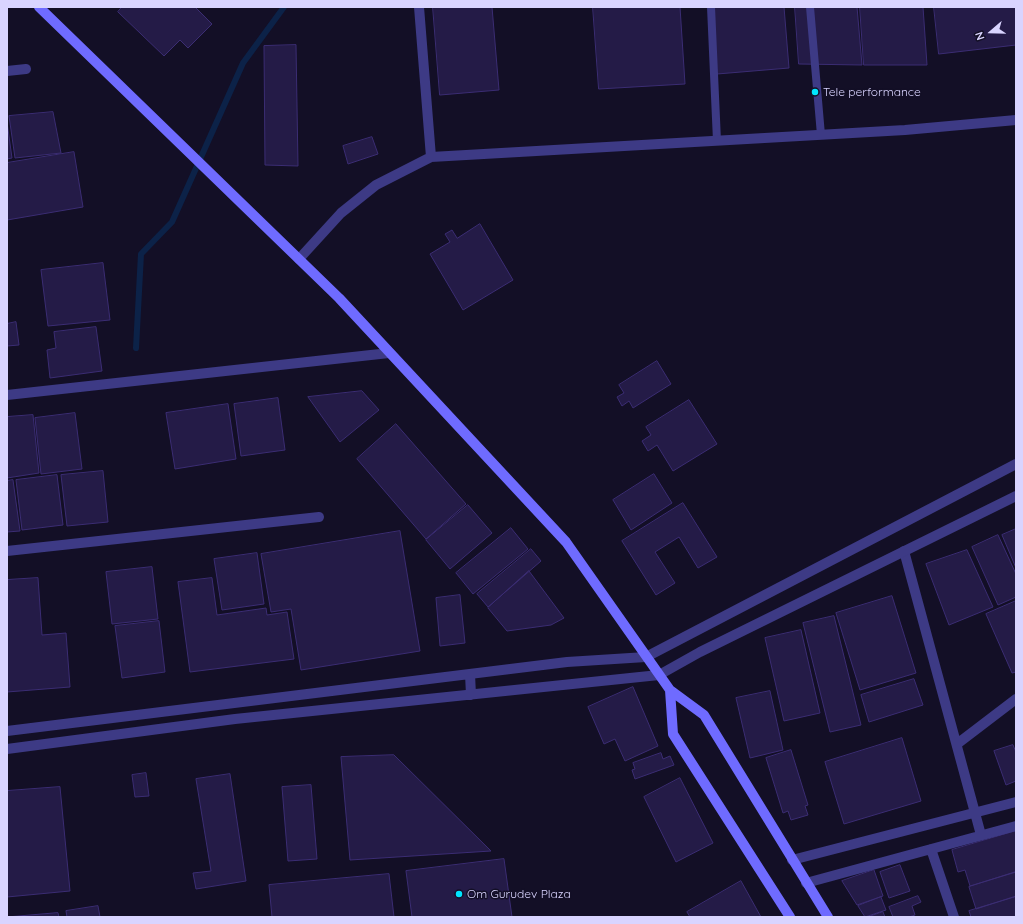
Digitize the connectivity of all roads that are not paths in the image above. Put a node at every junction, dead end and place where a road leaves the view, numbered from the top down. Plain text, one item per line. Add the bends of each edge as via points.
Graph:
1 (39, 7) edge
2 (419, 7) edge
3 (711, 7) edge
4 (810, 7) edge
5 (26, 69) dead end
6 (7, 71) edge
7 (1016, 120) edge
8 (821, 135) junction
9 (717, 141) junction
10 (431, 157) junction
11 (299, 259) junction
12 (389, 353) junction
13 (7, 395) edge
14 (1016, 464) edge
15 (1016, 496) edge
16 (319, 517) dead end
17 (7, 551) edge
18 (904, 551) junction
19 (646, 657) junction
20 (470, 674) junction
21 (659, 675) junction
22 (670, 690) junction
23 (472, 695) junction
24 (1016, 700) edge
25 (7, 732) edge
26 (957, 744) junction
27 (7, 749) edge
28 (1016, 802) edge
29 (975, 812) junction
30 (1016, 826) edge
31 (981, 835) junction
32 (931, 849) junction
33 (792, 860) junction
34 (806, 883) junction
35 (790, 917) edge
36 (828, 917) edge
37 (954, 917) edge

1 - 11 main road
2 - 10 street
3 - 9 lane
4 - 8 lane
5 - 6 street
7 - 8 street
8 - 9 street
9 - 10 street
10 - 11 street via 376,185 341,214
11 - 12 main road
12 - 13 street
12 - 19 main road via 566,542
14 - 19 street
15 - 18 street
16 - 17 street
18 - 21 street via 700,652
18 - 26 street
19 - 20 street via 567,662
19 - 21 main road
20 - 23 street
20 - 25 street
21 - 22 main road
21 - 23 street
22 - 33 main road via 704,715
22 - 35 main road via 673,734
23 - 27 street via 235,719
24 - 26 street
26 - 29 street
28 - 29 street
29 - 31 street
29 - 33 street
30 - 31 street
31 - 32 street
32 - 34 street
32 - 37 street
33 - 34 main road
34 - 36 main road

